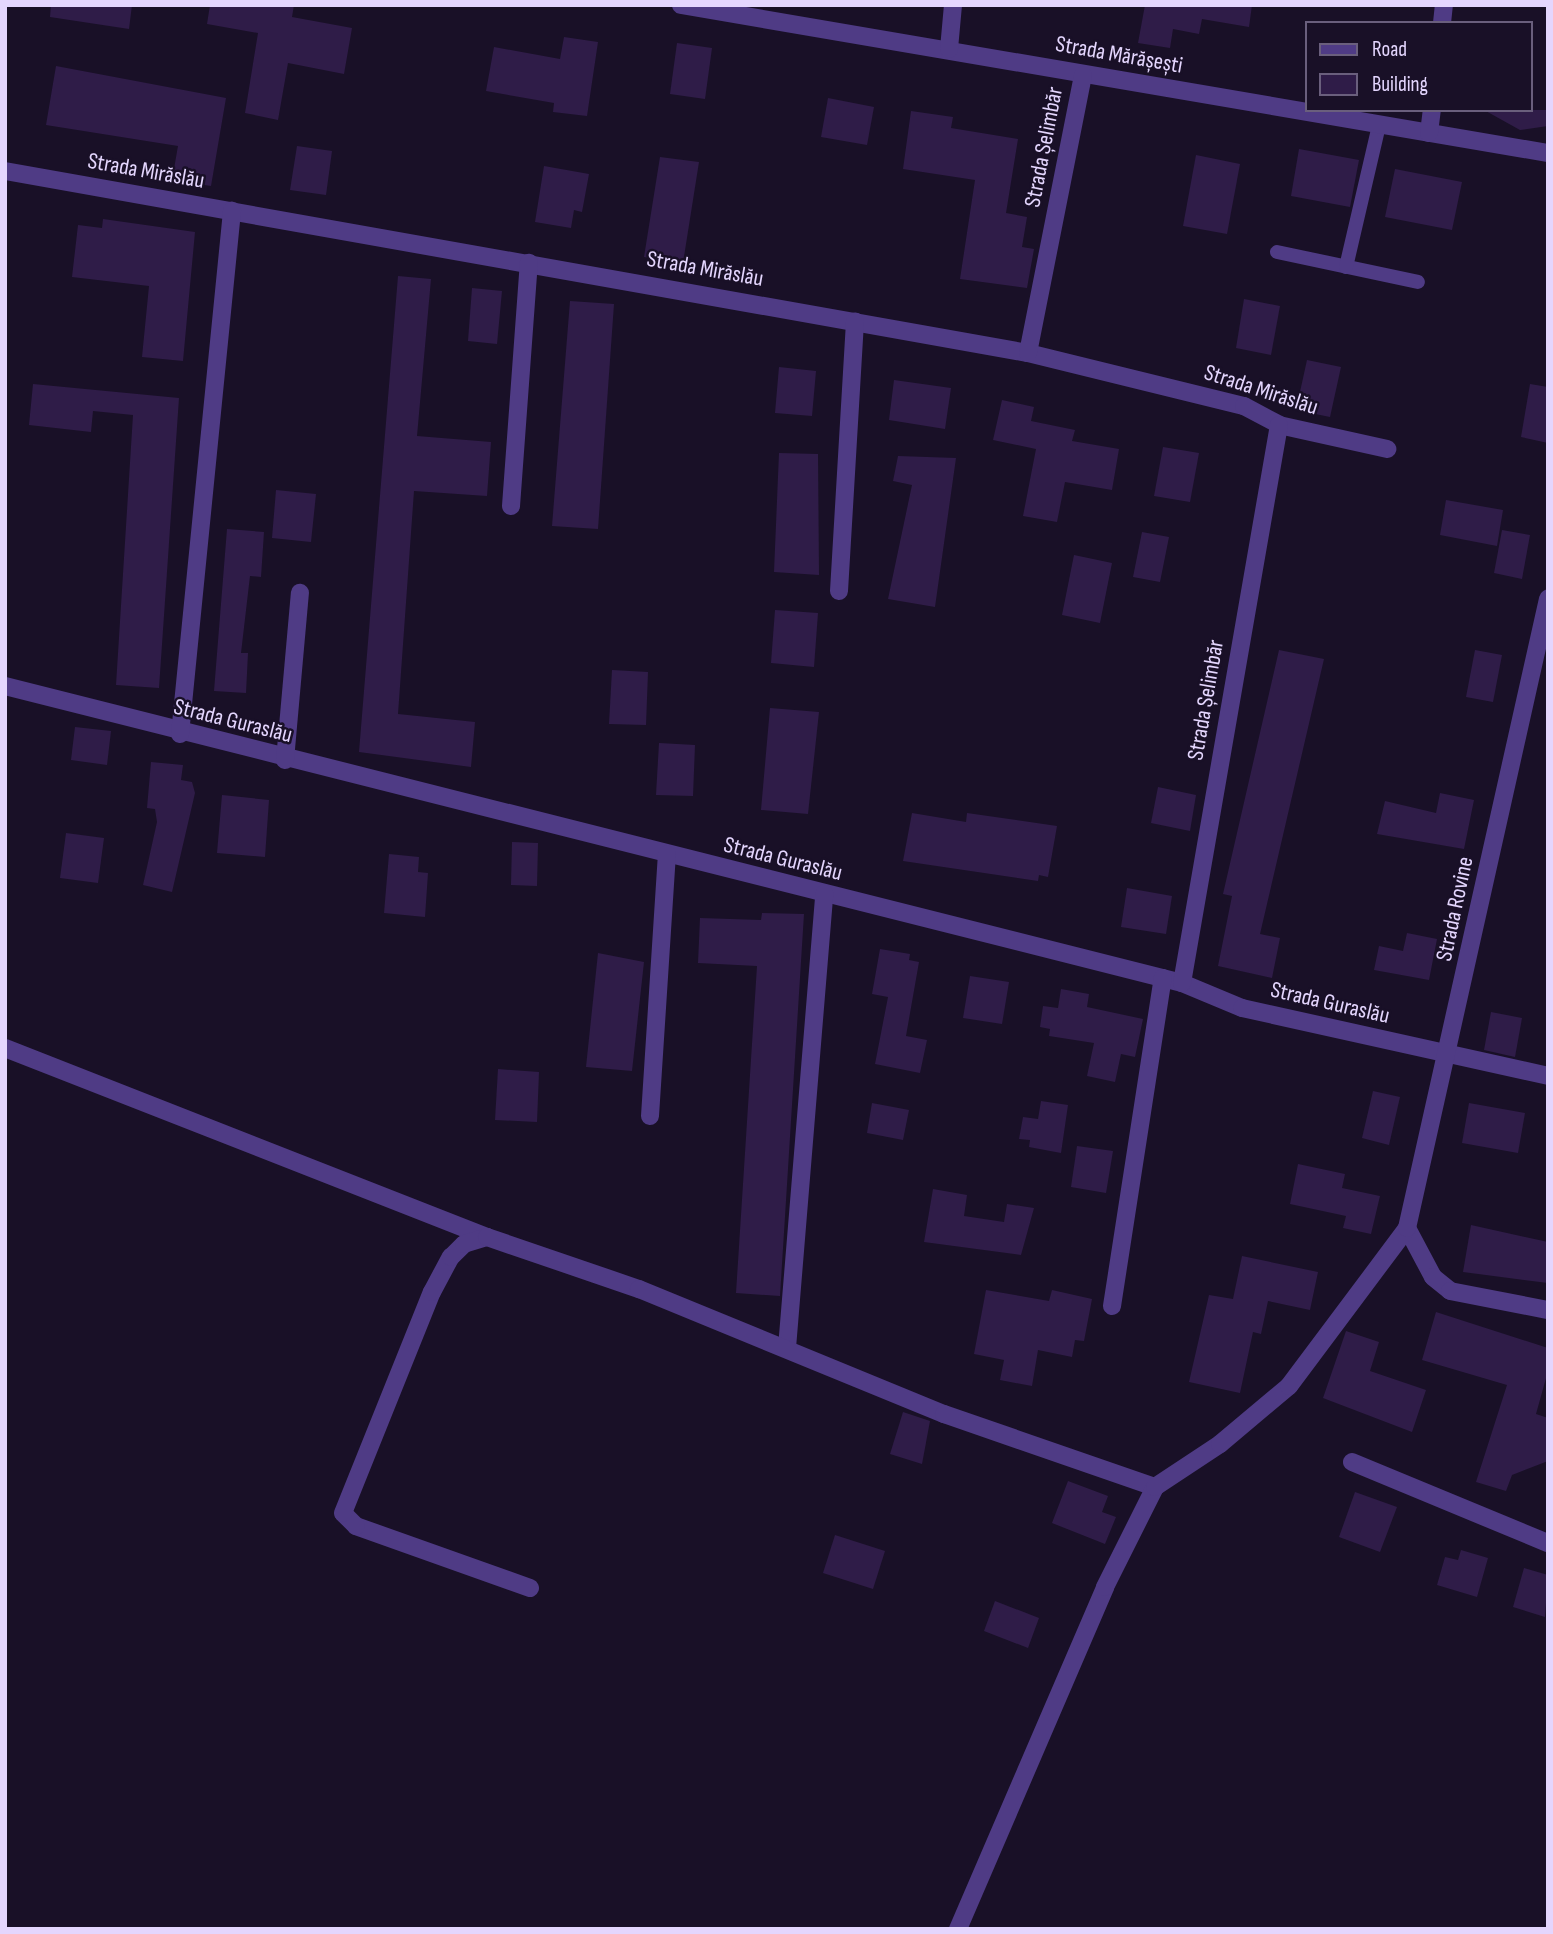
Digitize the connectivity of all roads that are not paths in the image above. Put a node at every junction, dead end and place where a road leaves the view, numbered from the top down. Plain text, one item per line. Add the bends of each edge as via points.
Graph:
1 (681, 5) edge
2 (953, 5) edge
3 (948, 49) junction
4 (1083, 75) junction
5 (1432, 112) edge
6 (1379, 125) junction
7 (1429, 133) junction
8 (1548, 153) edge
9 (5, 171) edge
10 (232, 211) junction
11 (1277, 252) dead end
12 (529, 263) junction
13 (1346, 267) junction
14 (1418, 282) dead end
15 (855, 321) junction
16 (1028, 353) junction
17 (1279, 425) junction
18 (1387, 449) dead end
19 (512, 506) dead end
20 (839, 591) dead end
21 (300, 593) dead end
22 (1548, 599) edge
23 (5, 687) edge
24 (180, 734) junction
25 (285, 760) junction
26 (667, 855) junction
27 (824, 894) junction
28 (1163, 978) junction
29 (1182, 983) junction
30 (5, 1048) edge
31 (1448, 1055) junction
32 (1548, 1076) edge
33 (650, 1116) dead end
34 (1407, 1228) junction
35 (487, 1237) junction
36 (1112, 1306) dead end
37 (1548, 1310) edge
38 (787, 1348) junction
39 (1352, 1462) dead end
40 (1155, 1487) junction
41 (1548, 1543) edge
42 (530, 1588) dead end
43 (958, 1929) edge

1 - 3 street, Strada Mărășești
2 - 3 street
3 - 4 street, Strada Mărășești
4 - 6 street, Strada Mărășești
4 - 16 street, Strada Șelimbăr
5 - 7 street
6 - 7 street, Strada Mărășești
6 - 13 lane
7 - 8 street, Strada Mărășești
9 - 10 street, Strada Mirăslău
10 - 12 street, Strada Mirăslău
10 - 24 street
11 - 13 lane
12 - 15 street, Strada Mirăslău
12 - 19 street
13 - 14 lane
15 - 16 street, Strada Mirăslău
15 - 20 street
16 - 17 street, Strada Mirăslău via 1244,406
17 - 18 street, Strada Mirăslău
17 - 29 street, Strada Șelimbăr
21 - 25 street
22 - 31 street, Strada Rovine
23 - 24 street, Strada Guraslău
24 - 25 street, Strada Guraslău
25 - 26 street, Strada Guraslău
26 - 27 street, Strada Guraslău
26 - 33 street
27 - 28 street, Strada Guraslău
27 - 38 street
28 - 29 street, Strada Guraslău
28 - 36 street
29 - 31 street, Strada Guraslău via 1242,1008
30 - 35 street
31 - 32 street, Strada Guraslău
31 - 34 street, Strada Rovine
34 - 37 street via 1433,1277 1450,1291
34 - 40 street via 1289,1386 1220,1444
35 - 38 street
35 - 42 street via 464,1244 451,1257 432,1292 342,1513 356,1526
38 - 40 street via 944,1415
39 - 41 street
40 - 43 street via 1105,1587

